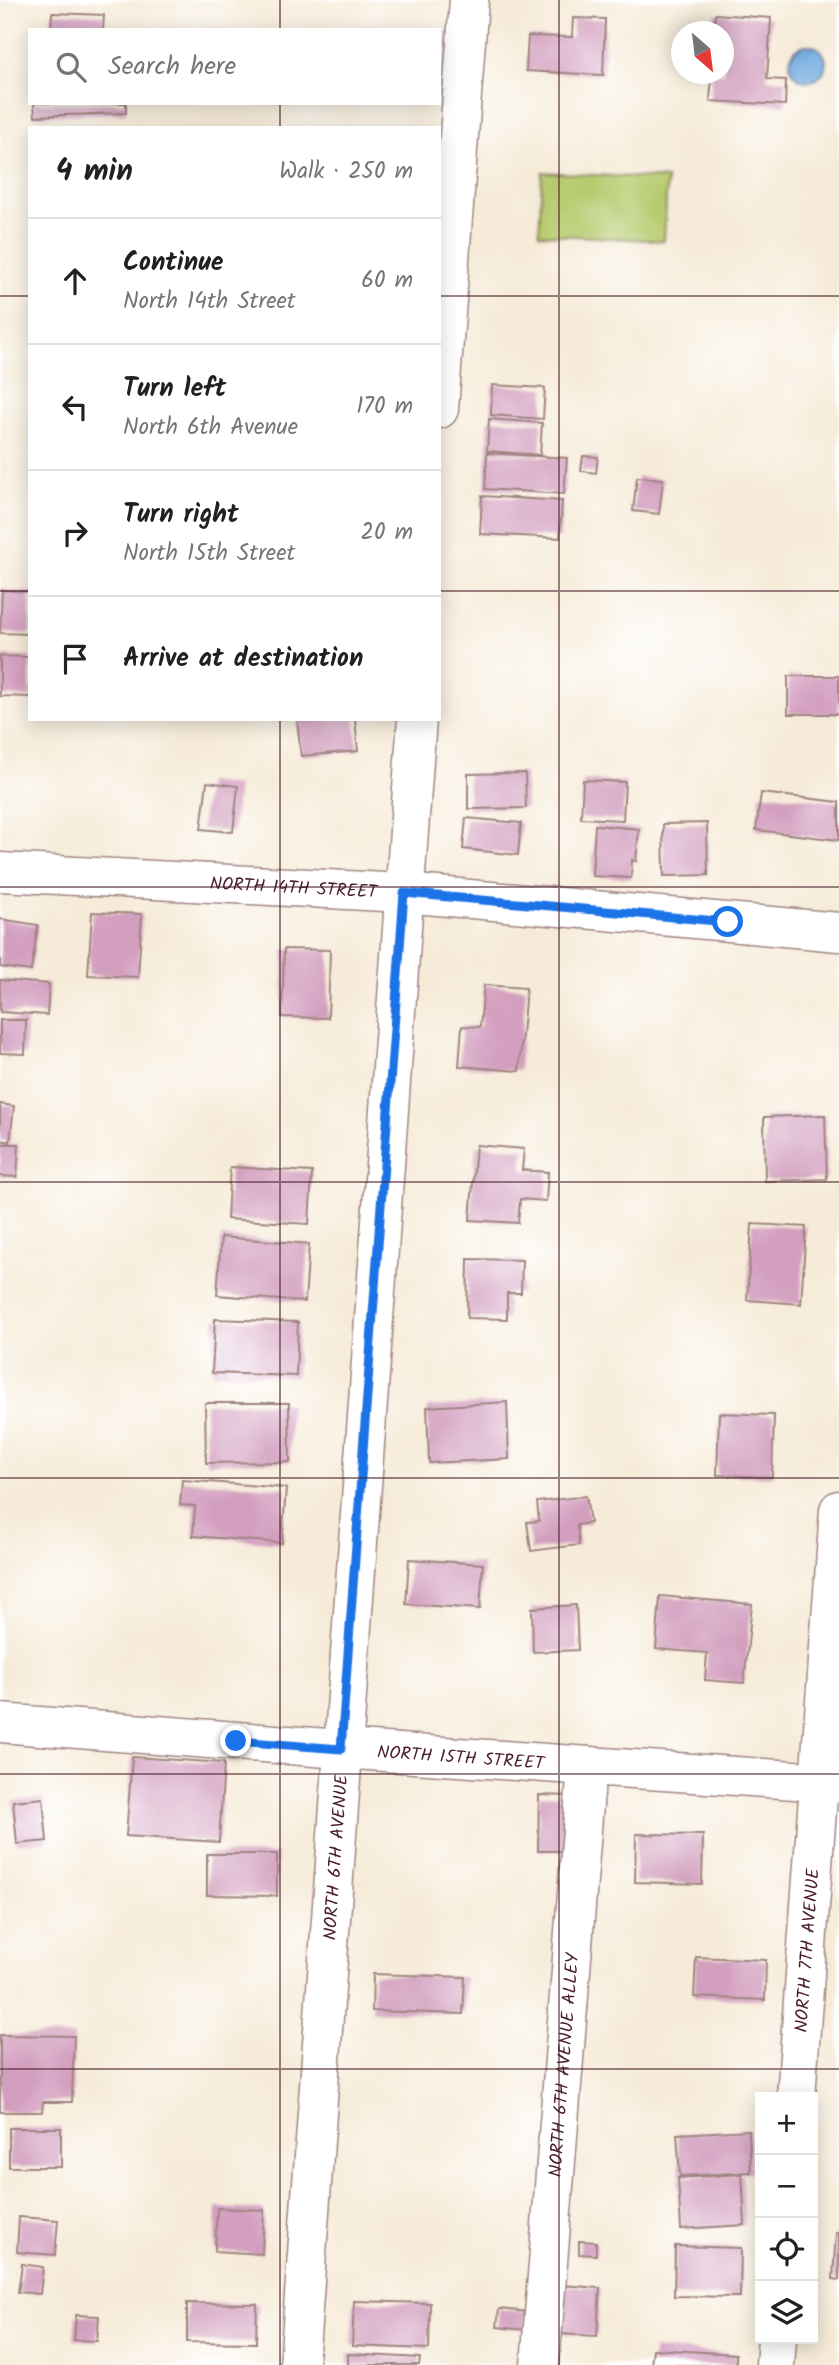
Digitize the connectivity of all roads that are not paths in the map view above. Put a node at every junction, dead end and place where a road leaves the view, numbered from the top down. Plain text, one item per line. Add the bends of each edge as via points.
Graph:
1 (469, 0) edge
2 (441, 382) edge
3 (417, 721) edge
4 (0, 872) edge
5 (404, 893) junction
6 (839, 932) edge
7 (839, 1510) edge
8 (0, 1723) edge
9 (341, 1749) junction
10 (587, 1766) junction
11 (829, 1782) edge
12 (797, 2092) edge
13 (777, 2344) edge
14 (299, 2365) edge
15 (540, 2365) edge
16 (775, 2365) edge

1 - 2 street
3 - 5 street, NORTH 6TH AVENUE
4 - 5 street, NORTH 14TH STREET
5 - 6 street, NORTH 14TH STREET
5 - 9 street, NORTH 6TH AVENUE
7 - 11 street, NORTH 7TH AVENUE
8 - 9 street, NORTH 15TH STREET
9 - 10 street, NORTH 15TH STREET
9 - 14 street, NORTH 6TH AVENUE
10 - 11 street, NORTH 15TH STREET
10 - 15 street, NORTH 6TH AVENUE ALLEY
11 - 12 street, NORTH 7TH AVENUE
13 - 16 street

